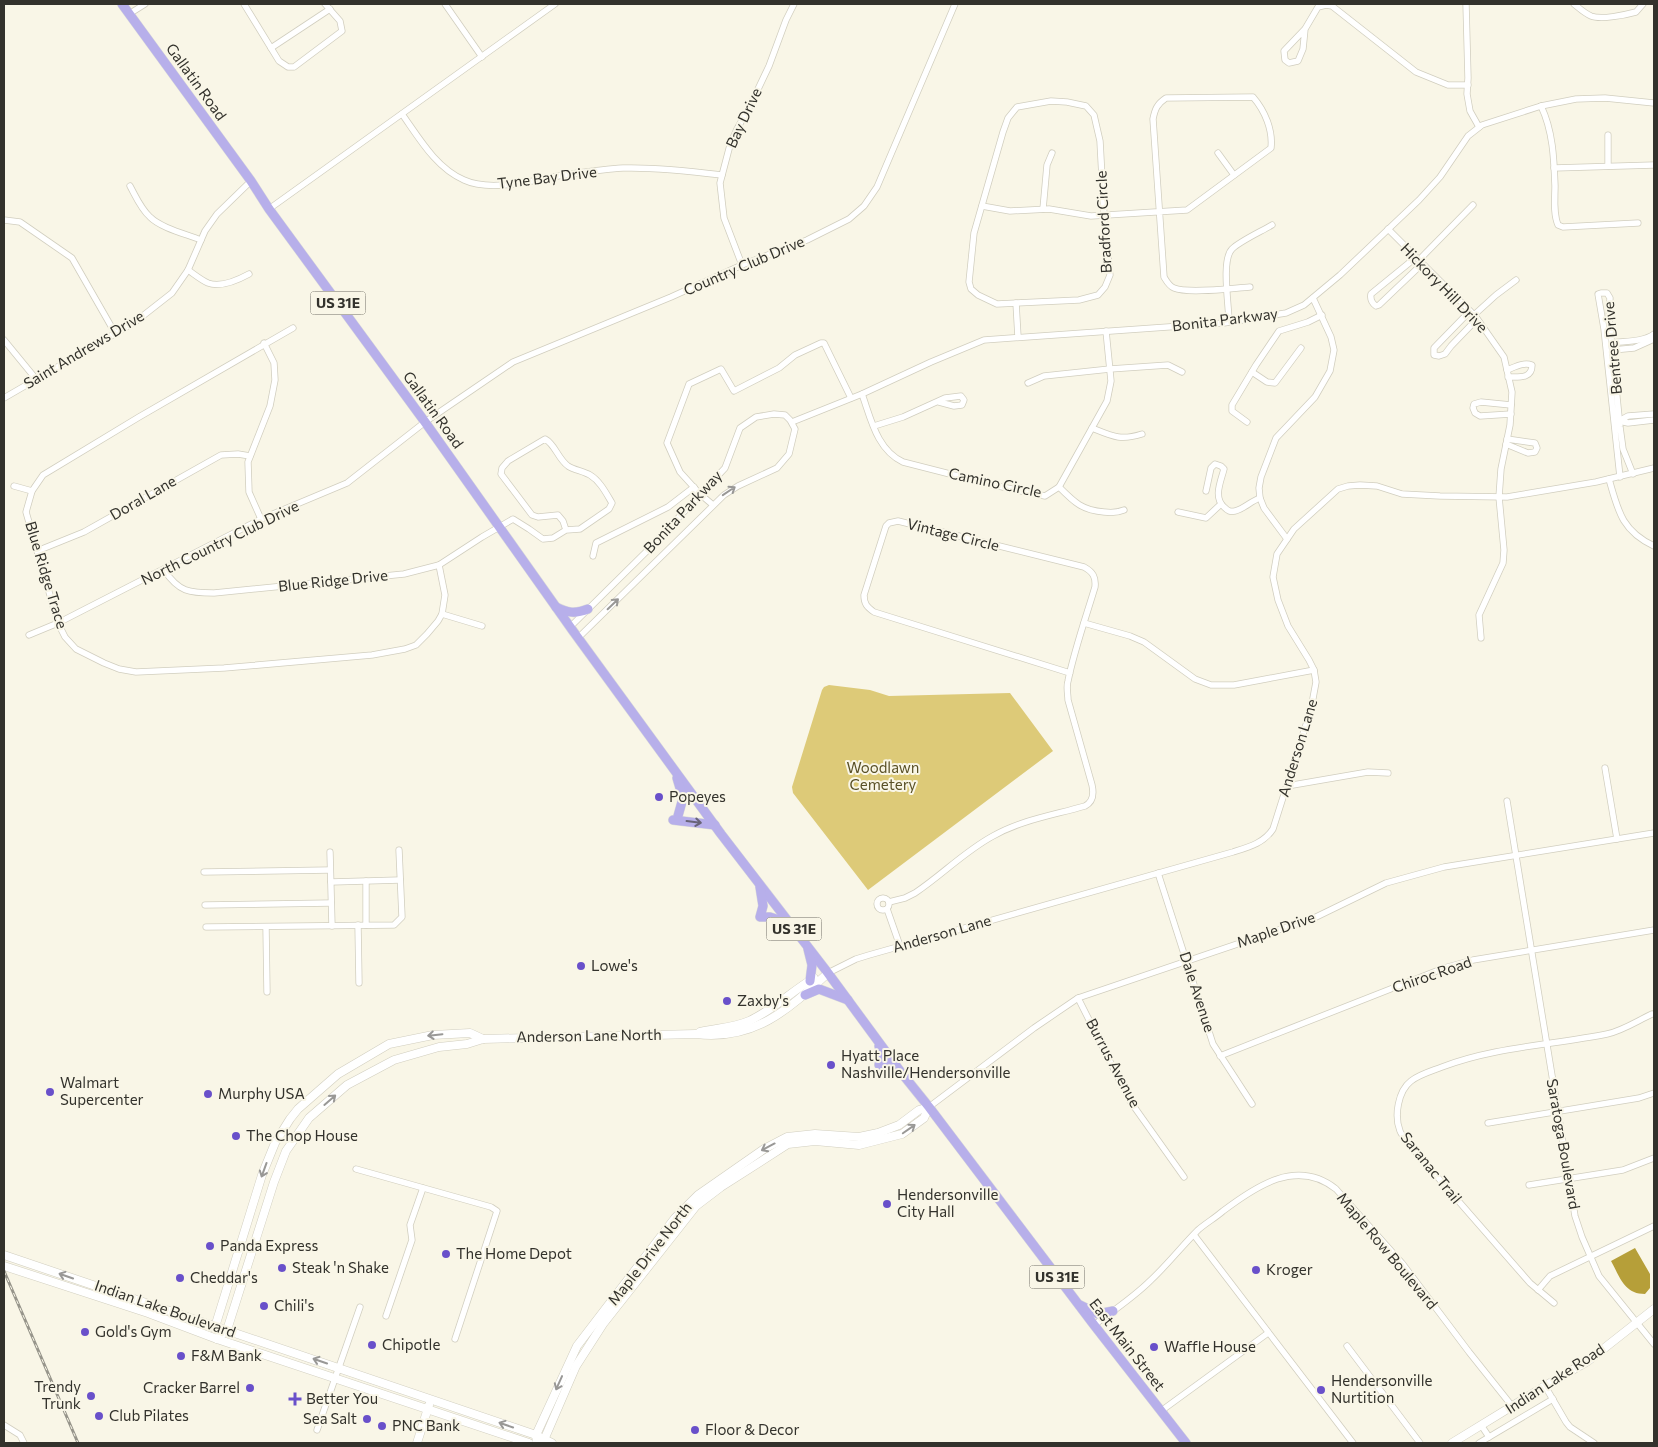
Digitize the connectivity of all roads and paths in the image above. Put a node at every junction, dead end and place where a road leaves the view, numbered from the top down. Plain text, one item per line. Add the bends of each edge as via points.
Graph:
1 (122, 4) edge
2 (145, 4) edge
3 (244, 4) edge
4 (325, 4) edge
5 (445, 4) edge
6 (555, 4) edge
7 (794, 4) edge
8 (955, 4) edge
9 (1466, 4) edge
10 (1574, 4) edge
11 (1643, 4) edge
12 (330, 9) junction
13 (129, 14) junction
14 (1305, 29) junction
15 (272, 48) junction
16 (482, 57) junction
17 (1468, 85) junction
18 (1654, 103) edge
19 (1541, 106) junction
20 (402, 114) junction
21 (1479, 127) junction
22 (1608, 135) dead end
23 (1052, 153) dead end
24 (1218, 153) dead end
25 (1654, 165) edge
26 (1608, 166) junction
27 (1554, 168) junction
28 (1234, 175) junction
29 (722, 176) junction
30 (251, 182) junction
31 (130, 186) dead end
32 (1473, 205) dead end
33 (982, 206) junction
34 (269, 209) junction
35 (1043, 209) junction
36 (1159, 212) junction
37 (1104, 215) junction
38 (4, 220) edge
39 (1638, 223) dead end
40 (1272, 225) dead end
41 (1388, 229) junction
42 (201, 240) junction
43 (1414, 255) junction
44 (1421, 262) junction
45 (742, 265) junction
46 (188, 270) junction
47 (249, 274) dead end
48 (1516, 280) dead end
49 (1250, 287) dead end
50 (1228, 288) junction
51 (1313, 298) junction
52 (1016, 303) junction
53 (1322, 315) junction
54 (1474, 315) junction
55 (1229, 322) junction
56 (293, 328) dead end
57 (1106, 331) junction
58 (115, 333) junction
59 (1654, 334) edge
60 (1018, 338) junction
61 (1654, 339) edge
62 (4, 340) edge
63 (264, 343) junction
64 (1612, 343) junction
65 (1300, 348) dead end
66 (1613, 350) junction
67 (1110, 369) junction
68 (1182, 372) dead end
69 (1252, 372) junction
70 (36, 379) junction
71 (1028, 383) dead end
72 (862, 394) junction
73 (4, 398) edge
74 (851, 398) junction
75 (939, 402) dead end
76 (1511, 406) junction
77 (1511, 414) junction
78 (1654, 414) edge
79 (1654, 420) edge
80 (1619, 421) junction
81 (425, 422) junction
82 (792, 422) junction
83 (1247, 422) dead end
84 (874, 426) junction
85 (1092, 428) junction
86 (1142, 434) dead end
87 (250, 456) junction
88 (1654, 468) edge
89 (1633, 474) junction
90 (1620, 476) junction
91 (1609, 479) junction
92 (14, 486) dead end
93 (694, 487) junction
94 (1059, 487) junction
95 (1206, 491) dead end
96 (32, 492) junction
97 (700, 494) junction
98 (1500, 497) junction
99 (1260, 498) junction
100 (1221, 504) junction
101 (713, 505) junction
102 (1124, 510) dead end
103 (1178, 512) dead end
104 (260, 519) junction
105 (499, 526) junction
106 (566, 530) junction
107 (1287, 539) junction
108 (1654, 546) edge
109 (37, 551) junction
110 (593, 556) dead end
111 (439, 565) junction
112 (164, 570) junction
113 (556, 607) junction
114 (588, 609) junction
115 (442, 614) junction
116 (58, 623) junction
117 (1084, 623) junction
118 (482, 626) dead end
119 (570, 628) junction
120 (29, 635) dead end
121 (578, 638) junction
122 (1481, 638) dead end
123 (1314, 670) junction
124 (1070, 673) junction
125 (1605, 768) dead end
126 (676, 773) junction
127 (1388, 773) dead end
128 (1287, 786) junction
129 (1507, 801) dead end
130 (715, 825) junction
131 (1654, 833) edge
132 (721, 834) joint
133 (1617, 839) junction
134 (399, 850) dead end
135 (330, 852) dead end
136 (1517, 855) junction
137 (330, 870) junction
138 (204, 872) dead end
139 (1158, 873) junction
140 (400, 880) junction
141 (366, 881) junction
142 (331, 882) junction
143 (759, 884) junction
144 (331, 903) junction
145 (205, 905) dead end
146 (790, 924) junction
147 (358, 925) junction
148 (366, 925) junction
149 (332, 926) junction
150 (206, 927) dead end
151 (266, 927) junction
152 (1654, 930) edge
153 (807, 946) junction
154 (900, 946) junction
155 (1531, 950) junction
156 (1186, 961) junction
157 (828, 973) junction
158 (810, 981) junction
159 (358, 983) dead end
160 (267, 992) dead end
161 (804, 995) junction
162 (1078, 998) junction
163 (848, 1000) junction
164 (1652, 1014) dead end
165 (696, 1034) junction
166 (483, 1039) junction
167 (878, 1042) junction
168 (1546, 1043) junction
169 (1220, 1056) junction
170 (896, 1066) junction
171 (1654, 1093) edge
172 (1252, 1104) dead end
173 (930, 1107) junction
174 (1557, 1112) junction
175 (1488, 1123) dead end
176 (1654, 1158) edge
177 (356, 1169) dead end
178 (1184, 1177) dead end
179 (1568, 1179) junction
180 (1529, 1185) dead end
181 (423, 1188) junction
182 (1654, 1226) edge
183 (1194, 1235) junction
184 (4, 1254) edge
185 (1590, 1256) junction
186 (4, 1266) edge
187 (1538, 1290) junction
188 (1554, 1303) dead end
189 (1078, 1304) junction
190 (360, 1307) dead end
191 (1654, 1309) edge
192 (1112, 1311) junction
193 (386, 1316) dead end
194 (1636, 1323) junction
195 (1094, 1325) junction
196 (214, 1327) junction
197 (227, 1330) junction
198 (1268, 1333) junction
199 (217, 1339) junction
200 (455, 1339) dead end
201 (1654, 1344) edge
202 (1348, 1346) dead end
203 (339, 1368) junction
204 (336, 1377) junction
205 (1545, 1386) junction
206 (429, 1399) junction
207 (1553, 1400) junction
208 (1512, 1406) junction
209 (428, 1409) junction
210 (1161, 1411) junction
211 (4, 1425) edge
212 (1481, 1426) junction
213 (317, 1430) dead end
214 (1489, 1437) junction
215 (542, 1441) edge
216 (24, 1443) edge
217 (417, 1443) edge
218 (529, 1443) edge
219 (1186, 1443) edge
220 (1353, 1443) edge
221 (1420, 1443) edge
222 (1452, 1443) edge
223 (1479, 1443) edge
224 (1594, 1443) edge

1 - 13 main road, Gallatin Road / US 31E
2 - 13 street
3 - 15 street
4 - 12 street
5 - 16 street
6 - 16 street
7 - 29 street, Bay Drive via 730,145
8 - 45 street, Country Club Drive via 877,187 864,206 849,219 807,240
9 - 17 street
10 - 11 street via 1586,14 1600,17 1636,12
12 - 15 street
12 - 15 street via 340,21 342,31 294,67 279,61
13 - 30 main road, Gallatin Road / US 31E
14 - 14 street via 1284,51 1289,64 1300,57
14 - 17 street via 1318,7 1332,6 1416,72 1448,85
16 - 20 street
17 - 21 street via 1470,111
18 - 19 street, Bonita Parkway via 1582,98
19 - 21 street, Bonita Parkway
19 - 27 street via 1550,135
20 - 29 street, Tyne Bay Drive via 435,159 452,174 483,185 508,185 622,168 694,171
20 - 34 street
21 - 41 street, Bonita Parkway via 1468,136 1440,177
22 - 26 street
23 - 35 street via 1047,165
24 - 28 street
25 - 26 street
26 - 27 street
27 - 39 street via 1558,225
28 - 36 street via 1187,210
28 - 36 street via 1271,148 1272,136 1253,97 1166,98 1155,109 1153,119
29 - 45 street, Bay Drive via 724,218
30 - 34 main road, Gallatin Road / US 31E
30 - 42 street, Saint Andrews Drive via 217,214
31 - 42 street via 150,218
32 - 44 street
33 - 35 street via 1010,210
33 - 37 street, Bradford Circle via 1008,118 1017,107 1051,101 1067,102 1086,106 1094,115 1100,141
33 - 52 street, Bradford Circle via 974,233 971,289 997,304
34 - 81 main road, Gallatin Road / US 31E
35 - 37 street
36 - 37 street
36 - 50 street via 1164,277 1168,284 1175,289 1197,291
37 - 52 street, Bradford Circle via 1110,276 1098,294 1079,300
38 - 58 street via 20,222 72,258
40 - 50 street via 1233,248 1228,255
41 - 43 street, Hickory Hill Drive
41 - 51 street, Bonita Parkway
42 - 46 street, Saint Andrews Drive
43 - 44 street, Hickory Hill Drive
43 - 44 street via 1409,263 1371,294 1372,304 1379,305
44 - 54 street, Hickory Hill Drive
45 - 81 street, Country Club Drive via 513,362
46 - 47 street via 209,284 221,284
46 - 58 street, Saint Andrews Drive via 172,293
48 - 54 street
49 - 50 street
50 - 55 street
51 - 53 street
51 - 55 street, Bonita Parkway via 1286,313
52 - 60 street
53 - 69 street via 1279,331
53 - 99 street via 1334,350 1330,371 1315,397 1276,438 1261,478
54 - 54 street via 1446,354 1434,355 1434,348
54 - 76 street, Hickory Hill Drive via 1504,357 1512,392
55 - 57 street, Bonita Parkway
56 - 63 street, Blue Ridge Trace
57 - 60 street, Bonita Parkway
57 - 67 street, Camino Circle
58 - 70 street, Saint Andrews Drive
59 - 64 street
60 - 72 street, Bonita Parkway via 984,340
61 - 66 street via 1634,348
62 - 70 street
63 - 87 street via 274,363 274,380 270,406
63 - 96 street, Blue Ridge Trace via 43,475
64 - 66 street, Bentree Drive
64 - 90 street, Bentree Drive via 1610,298 1607,293 1601,293 1598,294
65 - 69 street via 1275,383 1267,382
66 - 80 street, Bentree Drive
67 - 68 street via 1168,365
67 - 71 street via 1044,376
67 - 85 street, Camino Circle via 1107,401
69 - 83 street via 1231,409
70 - 73 street, Saint Andrews Drive
72 - 74 street, Bonita Parkway
72 - 84 street, Camino Circle
74 - 82 street, Bonita Parkway
74 - 93 street via 824,343 794,355 779,368 734,391 721,370 689,384 667,443 680,472
75 - 84 street
76 - 77 street, Hickory Hill Drive
76 - 77 street via 1481,402 1474,404 1473,408 1480,416
77 - 98 street, Hickory Hill Drive via 1501,469
78 - 80 street via 1628,416
79 - 80 street
80 - 89 street, Bentree Drive via 1623,449
81 - 104 street, North Country Club Drive via 347,483
81 - 105 main road, Gallatin Road / US 31E
82 - 97 street, Bonita Parkway via 785,415 774,414 756,417 740,428 726,468
101 -> 82 street, Bonita Parkway via 738,486 777,468 789,454 795,429
84 - 94 street, Camino Circle via 884,447 903,462 1045,496
85 - 86 street via 1117,438
85 - 94 street, Camino Circle
87 - 104 street via 249,492
87 - 109 street, Doral Lane via 221,455 84,532
88 - 89 street
89 - 90 street
90 - 91 street
91 - 98 street
91 - 108 street via 1624,522 1633,533
92 - 96 street
93 - 97 street
93 - 110 street via 668,507 596,543
94 - 102 street via 1075,503 1089,510 1117,513
95 - 100 street via 1210,468 1215,464 1221,466 1224,469 1218,494
96 - 109 street, Blue Ridge Trace via 26,512
97 - 101 street
97 - 114 street, Bonita Parkway
98 - 107 street via 1402,494 1377,486 1348,486 1338,489
98 - 122 street, Hickory Hill Drive via 1503,563 1479,615
99 - 100 street via 1232,512
99 - 107 street
100 - 103 street via 1206,518
121 -> 101 street, Bonita Parkway
104 - 112 street, North Country Club Drive
105 - 106 street via 513,519 543,539 553,538
105 - 111 street, Blue Ridge Drive
105 - 113 main road, Gallatin Road / US 31E
106 - 106 street via 558,515 532,515 501,474 508,461 545,439 568,466 591,475 612,503 609,509 580,529
107 - 123 street via 1277,554 1273,578 1288,626
109 - 116 street, Blue Ridge Trace
111 - 112 street, Blue Ridge Drive via 404,574 214,593 183,590
111 - 115 street via 445,595
112 - 116 street, North Country Club Drive
113 - 114 main road via 571,613
113 - 119 main road, Gallatin Road / US 31E
114 - 119 street, Bonita Parkway
115 - 116 street, Blue Ridge Trace via 416,645 372,656 147,673 119,669 90,657 76,649
115 - 118 street
116 - 120 street, North Country Club Drive
117 - 123 street via 1144,642 1195,679 1211,685 1228,686
117 - 124 street, Vintage Circle
117 - 124 street, Vintage Circle via 1095,582 1084,567 898,521 889,522 884,529 864,595 869,609
119 - 121 main road, Gallatin Road / US 31E
121 - 126 main road, Gallatin Road / US 31E
123 - 128 street, Anderson Lane via 1316,682 1311,709
124 - 154 street, Vintage Circle via 1068,700 1092,785 1090,802 1002,831 915,893 888,905
125 - 133 street
126 - 130 main road, Gallatin Road / US 31E
126 -> 130 main road via 683,798 675,818
127 - 128 street via 1368,772
128 - 139 street, Anderson Lane via 1268,836 1252,846
129 - 136 street, Saratoga Boulevard
130 - 132 main road, Gallatin Road / US 31E
131 - 133 street, Maple Drive
132 - 143 main road, East Main Street / US 31E
133 - 136 street, Maple Drive
134 - 140 street
135 - 137 street
136 - 155 street, Saratoga Boulevard
136 - 156 street, Maple Drive via 1444,867 1386,883 1314,918
137 - 138 street
137 - 142 street
139 - 154 street, Anderson Lane
139 - 156 street, Dale Avenue
140 - 141 street
140 - 148 street via 402,917 399,921 394,925
141 - 142 street
141 - 148 street
142 - 144 street
143 - 146 main road, East Main Street / US 31E
143 - 146 main road via 764,906 760,917
144 - 145 street
144 - 149 street
146 - 153 main road, East Main Street / US 31E
147 - 148 street
147 - 149 street
147 - 159 street
149 - 151 street
150 - 151 street
151 - 160 street
152 - 155 street, Chiroc Road
153 - 157 main road, East Main Street / US 31E
153 - 158 main road via 812,966
154 - 157 street, Anderson Lane via 856,959
155 - 168 street, Saratoga Boulevard
155 - 169 street, Chiroc Road via 1444,968
156 - 162 street, Maple Drive
156 - 169 street, Dale Avenue via 1213,1044
157 - 158 street, Anderson Lane North
157 - 161 street, Anderson Lane North
157 - 163 main road, East Main Street / US 31E
158 - 165 street, Anderson Lane North via 748,1021
161 - 163 main road via 819,989
161 - 165 street, Anderson Lane North via 765,1022 738,1033
162 - 173 street, Maple Drive
162 - 178 street, Burrus Avenue via 1130,1101
163 - 167 main road, East Main Street / US 31E
164 - 168 street, Saranac Trail via 1609,1034
165 - 166 street, Anderson Lane North
166 -> 196 street, Anderson Lane North via 470,1033 433,1035 389,1044 338,1074 298,1109 275,1143 262,1175
197 -> 166 street, Anderson Lane North via 274,1182 286,1151 309,1118 347,1085 394,1060
167 - 170 main road, East Main Street / US 31E
167 - 170 main road via 882,1054 879,1065
168 - 174 street, Saratoga Boulevard
168 - 187 street, Saranac Trail via 1457,1061 1425,1074 1410,1082 1404,1090 1398,1110 1400,1130 1406,1140
169 - 172 street, Dale Avenue
170 - 173 main road, East Main Street / US 31E
171 - 174 street
173 - 189 main road, East Main Street / US 31E
173 - 215 street, Maple Drive North via 924,1118 902,1134 859,1141 815,1138 788,1144 746,1166 693,1203 572,1364
174 - 175 street
174 - 179 street, Saratoga Boulevard
176 - 179 street via 1623,1170
177 - 181 street
179 - 180 street
179 - 185 street, Saratoga Boulevard via 1575,1216
181 - 193 street via 410,1224 412,1240
181 - 200 street via 497,1211
182 - 185 street
183 - 192 street, Maple Row Boulevard via 1148,1284
183 - 198 street
183 - 208 street, Maple Row Boulevard via 1234,1203 1283,1176 1315,1177 1327,1182 1402,1263
196 -> 184 street, Indian Lake Boulevard
185 - 187 street via 1550,1276
185 - 194 street, Saratoga Boulevard via 1599,1276
186 - 199 street, Indian Lake Boulevard
187 - 188 street, Saranac Trail
189 - 192 main road via 1098,1314
189 - 195 main road, East Main Street / US 31E
190 - 203 street
191 - 194 street, Indian Lake Road
192 - 195 street, Maple Row Boulevard
194 - 201 street, Saratoga Boulevard
194 - 205 street, Indian Lake Road via 1588,1361
195 - 210 main road, East Main Street / US 31E
196 - 197 street, Indian Lake Boulevard
196 - 199 street
197 - 199 street
203 -> 197 street, Indian Lake Boulevard
198 - 210 street
198 - 220 street
199 - 204 street, Indian Lake Boulevard
202 - 221 street
203 - 204 street
203 - 206 street, Indian Lake Boulevard
204 - 209 street, Indian Lake Boulevard
204 - 213 street
205 - 207 street
205 - 208 street, Indian Lake Road
206 - 209 street
215 -> 206 street, Indian Lake Boulevard
207 - 214 street
207 - 224 street via 1570,1427
208 - 212 street, Indian Lake Road
209 - 217 street
209 - 218 street, Indian Lake Boulevard
210 - 219 main road, East Main Street / US 31E
211 - 216 street via 20,1435
212 - 214 street
212 - 222 street, Indian Lake Road
214 - 223 street

